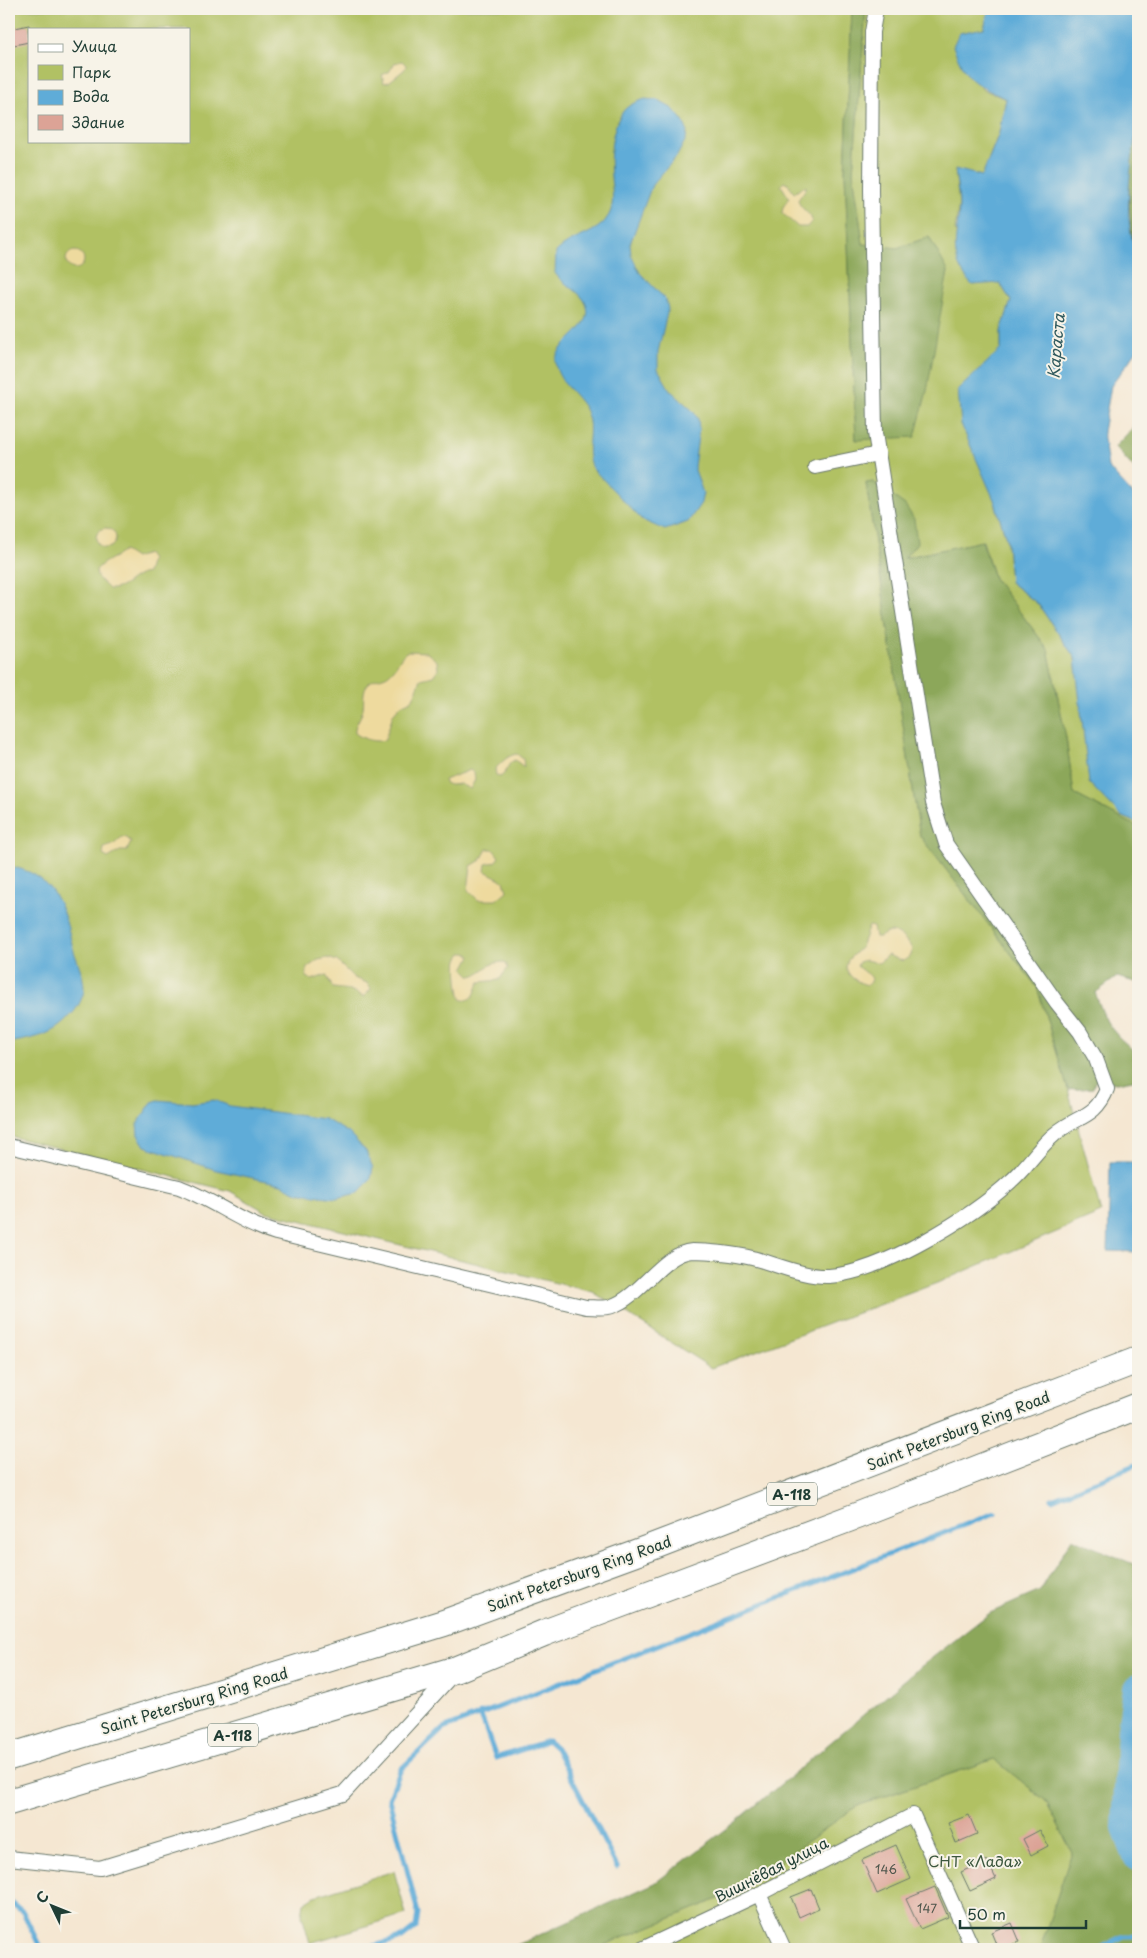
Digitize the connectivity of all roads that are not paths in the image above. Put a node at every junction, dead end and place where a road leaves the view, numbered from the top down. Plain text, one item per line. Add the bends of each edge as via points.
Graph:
1 (876, 9) edge
2 (878, 454) junction
3 (815, 466) dead end
4 (9, 1146) edge
5 (1138, 1360) edge
6 (1138, 1406) edge
7 (457, 1669) junction
8 (9, 1757) edge
9 (9, 1802) edge
10 (9, 1858) edge
11 (759, 1894) junction
12 (642, 1949) edge
13 (784, 1949) edge
14 (973, 1949) edge

1 - 2 street via 872,32 871,190
2 - 3 street
2 - 4 street via 933,803 946,844 1080,1032 1096,1059 1107,1089 1101,1104 1054,1134 1014,1179 988,1202 951,1226 849,1274 827,1276 797,1272 751,1257 691,1251 676,1257 626,1300 611,1307 586,1307 254,1227 201,1195 179,1187
5 - 8 highway, Saint Petersburg Ring Road / А-118 via 686,1534 444,1623
6 - 7 highway, А-118
7 - 9 highway, А-118
7 - 10 street via 343,1794 100,1868
11 - 12 street, Вишнёвая улица
11 - 13 street
11 - 14 street, Вишнёвая улица via 913,1815

